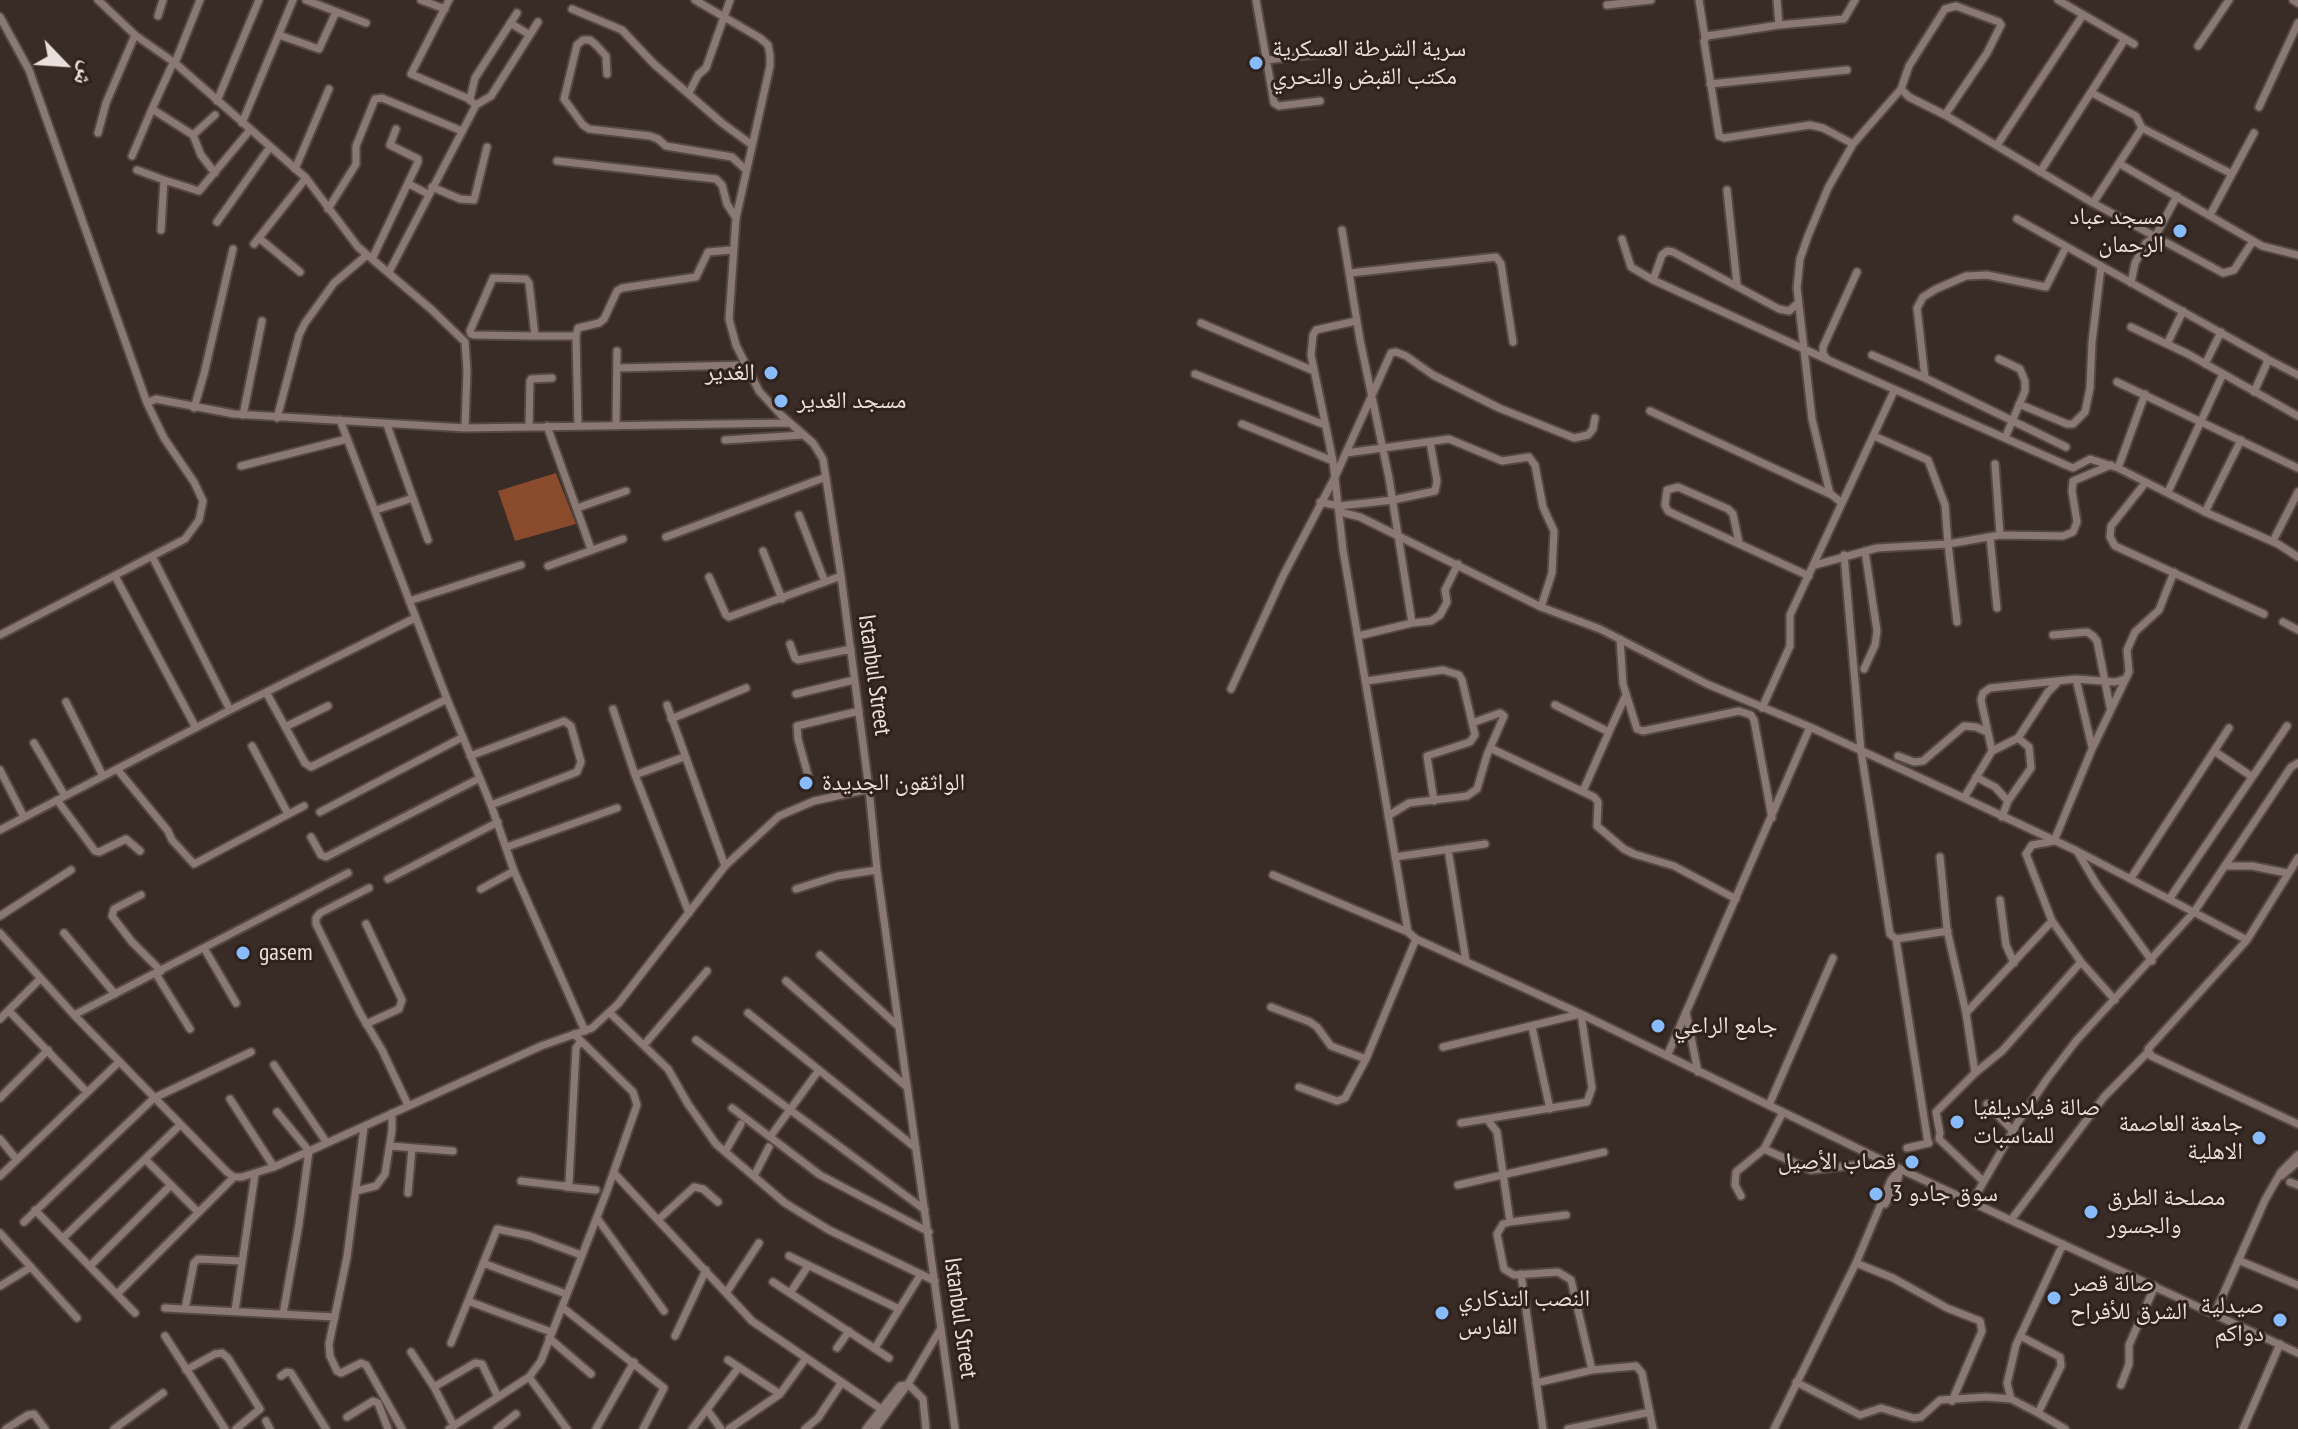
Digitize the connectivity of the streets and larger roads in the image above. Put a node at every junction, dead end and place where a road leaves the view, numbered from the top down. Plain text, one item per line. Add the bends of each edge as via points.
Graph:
1 (98, 0) edge
2 (163, 0) edge
3 (200, 0) edge
4 (259, 0) edge
5 (293, 0) edge
6 (306, 0) edge
7 (421, 0) edge
8 (449, 0) edge
9 (695, 0) edge
10 (730, 0) edge
11 (1256, 0) edge
12 (1651, 0) edge
13 (1699, 0) edge
14 (1777, 0) edge
15 (1855, 0) edge
16 (2058, 0) edge
17 (2229, 0) edge
18 (2293, 0) edge
19 (2298, 3) edge
20 (1607, 5) dead end
21 (445, 9) junction
22 (572, 9) dead end
23 (336, 12) junction
24 (517, 13) dead end
25 (2083, 15) junction
26 (158, 16) dead end
27 (0, 17) edge
28 (725, 17) junction
29 (538, 22) dead end
30 (366, 23) dead end
31 (510, 23) junction
32 (2298, 23) edge
33 (1779, 25) junction
34 (135, 35) junction
35 (279, 35) junction
36 (530, 35) junction
37 (1705, 38) junction
38 (2125, 39) junction
39 (2134, 44) dead end
40 (2198, 46) dead end
41 (1333, 52) dead end
42 (1267, 60) junction
43 (174, 63) junction
44 (1847, 70) dead end
45 (607, 74) dead end
46 (1710, 84) junction
47 (329, 89) dead end
48 (1901, 89) junction
49 (689, 93) junction
50 (2092, 93) junction
51 (217, 101) junction
52 (1320, 101) dead end
53 (473, 102) junction
54 (2259, 107) dead end
55 (152, 109) junction
56 (215, 115) dead end
57 (1945, 115) junction
58 (242, 123) junction
59 (2142, 128) junction
60 (396, 129) dead end
61 (250, 130) junction
62 (462, 131) junction
63 (98, 133) dead end
64 (2254, 133) dead end
65 (193, 135) junction
66 (1853, 144) junction
67 (752, 145) junction
68 (1997, 145) junction
69 (270, 147) junction
70 (487, 147) dead end
71 (132, 156) dead end
72 (557, 161) dead end
73 (2120, 164) junction
74 (295, 169) junction
75 (745, 169) junction
76 (137, 170) dead end
77 (2040, 172) junction
78 (215, 173) junction
79 (2232, 174) junction
80 (306, 178) junction
81 (164, 180) junction
82 (409, 184) junction
83 (430, 190) junction
84 (1727, 190) dead end
85 (2177, 196) junction
86 (2093, 203) junction
87 (328, 209) junction
88 (2210, 215) junction
89 (736, 218) junction
90 (2017, 219) dead end
91 (217, 222) dead end
92 (161, 230) dead end
93 (1342, 230) dead end
94 (2155, 237) junction
95 (1622, 239) dead end
96 (2253, 241) junction
97 (2066, 247) junction
98 (233, 249) dead end
99 (732, 250) junction
100 (2298, 255) edge
101 (370, 257) junction
102 (2101, 267) junction
103 (300, 272) dead end
104 (389, 272) junction
105 (1857, 272) dead end
106 (1350, 273) junction
107 (1653, 280) junction
108 (2131, 283) junction
109 (1737, 285) junction
110 (1797, 304) junction
111 (2183, 311) junction
112 (262, 321) dead end
113 (1356, 321) junction
114 (1201, 323) dead end
115 (2131, 327) dead end
116 (2221, 332) junction
117 (471, 334) junction
118 (535, 336) junction
119 (576, 336) junction
120 (465, 342) junction
121 (1513, 342) dead end
122 (2167, 344) junction
123 (1802, 348) junction
124 (617, 351) dead end
125 (1872, 355) dead end
126 (1999, 359) dead end
127 (2267, 359) junction
128 (1828, 360) junction
129 (2205, 364) junction
130 (746, 365) junction
131 (617, 368) junction
132 (1314, 371) junction
133 (1195, 374) dead end
134 (2298, 375) edge
135 (2222, 376) junction
136 (552, 378) dead end
137 (1925, 378) junction
138 (2117, 382) dead end
139 (1894, 391) junction
140 (1372, 392) junction
141 (2254, 392) junction
142 (2145, 394) junction
143 (147, 403) junction
144 (2019, 404) junction
145 (194, 408) junction
146 (1650, 411) dead end
147 (243, 415) junction
148 (2298, 416) edge
149 (277, 418) junction
150 (1595, 418) dead end
151 (340, 420) junction
152 (2011, 420) junction
153 (2202, 421) junction
154 (789, 423) junction
155 (1242, 424) dead end
156 (387, 425) junction
157 (1325, 425) junction
158 (547, 426) junction
159 (578, 426) junction
160 (616, 426) junction
161 (529, 427) junction
162 (465, 428) junction
163 (802, 435) junction
164 (1874, 436) junction
165 (2005, 438) junction
166 (347, 439) junction
167 (725, 440) dead end
168 (2241, 440) junction
169 (1430, 442) junction
170 (2066, 447) dead end
171 (1383, 448) junction
172 (1346, 453) junction
173 (1333, 461) junction
174 (1995, 464) dead end
175 (241, 466) dead end
176 (2114, 467) junction
177 (2298, 468) edge
178 (826, 477) junction
179 (1335, 477) junction
180 (2146, 482) junction
181 (626, 491) dead end
182 (2168, 492) junction
183 (2298, 492) edge
184 (1830, 494) junction
185 (413, 498) junction
186 (1393, 500) junction
187 (1320, 502) junction
188 (1842, 503) junction
189 (577, 508) junction
190 (1339, 509) junction
191 (376, 510) junction
192 (2289, 510) junction
193 (2205, 512) junction
194 (2298, 514) edge
195 (799, 515) dead end
196 (1397, 535) junction
197 (2000, 535) junction
198 (666, 537) dead end
199 (1990, 537) junction
200 (623, 539) dead end
201 (428, 540) dead end
202 (2273, 541) junction
203 (1739, 543) junction
204 (1948, 544) junction
205 (591, 549) junction
206 (763, 551) dead end
207 (1865, 551) junction
208 (1844, 555) junction
209 (152, 556) junction
210 (2298, 557) edge
211 (1458, 564) junction
212 (521, 565) dead end
213 (1815, 565) junction
214 (548, 566) dead end
215 (2174, 572) junction
216 (115, 576) junction
217 (841, 576) junction
218 (1809, 576) junction
219 (709, 577) dead end
220 (825, 582) junction
221 (782, 599) junction
222 (409, 601) junction
223 (1541, 607) junction
224 (1997, 608) dead end
225 (2264, 614) dead end
226 (415, 618) junction
227 (1957, 622) dead end
228 (2283, 622) dead end
229 (1412, 623) junction
230 (2298, 630) edge
231 (0, 635) edge
232 (2053, 635) dead end
233 (1358, 636) junction
234 (1620, 639) junction
235 (790, 644) dead end
236 (851, 649) junction
237 (1864, 669) dead end
238 (2076, 679) junction
239 (2125, 679) junction
240 (854, 680) junction
241 (2061, 680) junction
242 (2105, 680) junction
243 (1366, 681) junction
244 (746, 688) dead end
245 (1231, 689) dead end
246 (266, 692) junction
247 (796, 694) dead end
248 (1626, 695) junction
249 (447, 699) junction
250 (66, 702) dead end
251 (667, 705) dead end
252 (1555, 705) dead end
253 (328, 706) dead end
254 (1762, 708) junction
255 (613, 709) dead end
256 (230, 710) junction
257 (2111, 710) junction
258 (859, 711) junction
259 (671, 719) junction
260 (1472, 723) junction
261 (2287, 726) dead end
262 (285, 727) junction
263 (1810, 727) junction
264 (196, 728) junction
265 (2229, 728) dead end
266 (1609, 732) junction
267 (1987, 732) junction
268 (463, 737) junction
269 (2018, 738) junction
270 (34, 743) dead end
271 (252, 746) dead end
272 (1490, 748) junction
273 (2092, 749) junction
274 (1861, 751) junction
275 (1992, 751) junction
276 (2214, 751) junction
277 (470, 756) junction
278 (1898, 756) dead end
279 (684, 757) junction
280 (2298, 763) edge
281 (117, 769) junction
282 (0, 770) edge
283 (635, 775) junction
284 (808, 775) dead end
285 (103, 776) junction
286 (2251, 776) junction
287 (1976, 777) junction
288 (480, 778) junction
289 (869, 789) junction
290 (1583, 791) junction
291 (61, 798) junction
292 (1964, 798) junction
293 (1434, 801) junction
294 (2008, 801) junction
295 (491, 805) junction
296 (304, 806) dead end
297 (617, 808) dead end
298 (320, 812) dead end
299 (288, 814) junction
300 (1388, 816) junction
301 (24, 817) junction
302 (2002, 817) junction
303 (1772, 818) junction
304 (498, 822) junction
305 (0, 830) edge
306 (311, 837) dead end
307 (2054, 841) junction
308 (1485, 844) dead end
309 (507, 847) junction
310 (1448, 849) junction
311 (140, 851) dead end
312 (2077, 851) junction
313 (1395, 857) junction
314 (1940, 857) dead end
315 (2298, 858) edge
316 (725, 866) junction
317 (2225, 866) junction
318 (71, 870) dead end
319 (877, 870) junction
320 (514, 871) junction
321 (348, 873) dead end
322 (2287, 873) junction
323 (1273, 875) dead end
324 (2131, 878) junction
325 (388, 879) dead end
326 (369, 888) dead end
327 (481, 889) dead end
328 (796, 889) dead end
329 (141, 895) dead end
330 (2170, 898) junction
331 (1736, 899) junction
332 (2000, 900) dead end
333 (2194, 912) junction
334 (689, 913) junction
335 (0, 916) edge
336 (2052, 921) junction
337 (366, 924) dead end
338 (1948, 931) junction
339 (1408, 932) junction
340 (0, 933) edge
341 (64, 933) dead end
342 (1416, 939) junction
343 (1896, 939) junction
344 (2247, 940) junction
345 (204, 948) junction
346 (820, 955) dead end
347 (1833, 958) dead end
348 (1466, 961) junction
349 (2152, 961) junction
350 (2081, 962) junction
351 (2014, 963) junction
352 (707, 971) dead end
353 (158, 972) junction
354 (40, 979) junction
355 (786, 981) dead end
356 (115, 994) junction
357 (2115, 1000) junction
358 (236, 1003) dead end
359 (1271, 1007) dead end
360 (9, 1011) junction
361 (1686, 1012) junction
362 (610, 1013) junction
363 (748, 1013) dead end
364 (1966, 1013) junction
365 (1581, 1014) junction
366 (74, 1015) junction
367 (0, 1019) edge
368 (366, 1024) junction
369 (899, 1027) junction
370 (1532, 1027) junction
371 (190, 1029) dead end
372 (585, 1031) junction
373 (574, 1034) junction
374 (696, 1040) dead end
375 (581, 1041) junction
376 (644, 1045) junction
377 (1443, 1047) dead end
378 (48, 1050) junction
379 (251, 1052) dead end
380 (2148, 1052) junction
381 (1667, 1056) junction
382 (1366, 1059) junction
383 (119, 1062) junction
384 (274, 1065) dead end
385 (819, 1070) junction
386 (1698, 1072) junction
387 (1975, 1073) junction
388 (907, 1087) junction
389 (1299, 1087) dead end
390 (87, 1092) junction
391 (0, 1098) edge
392 (154, 1098) junction
393 (230, 1099) dead end
394 (1987, 1104) dead end
395 (408, 1105) junction
396 (1769, 1105) junction
397 (732, 1108) dead end
398 (1550, 1109) junction
399 (789, 1110) junction
400 (277, 1112) dead end
401 (1783, 1112) junction
402 (392, 1113) junction
403 (1510, 1115) junction
404 (1487, 1119) junction
405 (1461, 1123) dead end
406 (741, 1124) dead end
407 (2298, 1124) edge
408 (180, 1125) junction
409 (364, 1127) junction
410 (2013, 1131) junction
411 (1497, 1132) junction
412 (770, 1137) junction
413 (0, 1139) edge
414 (1939, 1139) junction
415 (327, 1143) junction
416 (1928, 1143) junction
417 (390, 1146) junction
418 (769, 1147) dead end
419 (412, 1148) junction
420 (916, 1148) junction
421 (1907, 1148) dead end
422 (1764, 1149) junction
423 (309, 1151) junction
424 (453, 1151) dead end
425 (725, 1152) junction
426 (1604, 1152) dead end
427 (2298, 1155) edge
428 (145, 1159) junction
429 (17, 1160) junction
430 (2298, 1162) edge
431 (1856, 1165) dead end
432 (274, 1167) junction
433 (1900, 1169) junction
434 (614, 1173) junction
435 (255, 1174) junction
436 (1504, 1175) junction
437 (0, 1176) edge
438 (754, 1176) junction
439 (2279, 1176) junction
440 (234, 1177) junction
441 (521, 1181) dead end
442 (1983, 1181) junction
443 (171, 1185) junction
444 (1458, 1185) dead end
445 (563, 1186) junction
446 (1935, 1186) junction
447 (596, 1190) dead end
448 (356, 1191) junction
449 (1892, 1191) junction
450 (408, 1193) dead end
451 (1741, 1196) dead end
452 (718, 1202) dead end
453 (1972, 1202) junction
454 (35, 1210) junction
455 (925, 1210) junction
456 (198, 1212) junction
457 (1566, 1215) dead end
458 (597, 1218) junction
459 (658, 1220) junction
460 (2011, 1220) junction
461 (24, 1222) dead end
462 (1510, 1222) junction
463 (1873, 1223) junction
464 (929, 1232) junction
465 (0, 1233) edge
466 (63, 1238) junction
467 (759, 1243) dead end
468 (2063, 1244) junction
469 (581, 1255) junction
470 (789, 1256) dead end
471 (2238, 1260) junction
472 (241, 1261) junction
473 (483, 1263) junction
474 (1856, 1263) junction
475 (90, 1266) junction
476 (808, 1266) junction
477 (31, 1267) junction
478 (706, 1270) junction
479 (921, 1274) junction
480 (1521, 1274) junction
481 (2298, 1274) edge
482 (935, 1281) junction
483 (773, 1282) dead end
484 (2296, 1284) edge
485 (0, 1286) edge
486 (2155, 1286) junction
487 (726, 1293) junction
488 (790, 1293) junction
489 (117, 1294) junction
490 (566, 1294) junction
491 (468, 1301) junction
492 (562, 1307) junction
493 (165, 1308) dead end
494 (185, 1309) junction
495 (899, 1309) junction
496 (235, 1311) junction
497 (664, 1311) dead end
498 (135, 1313) dead end
499 (2215, 1313) junction
500 (283, 1314) junction
501 (335, 1317) junction
502 (77, 1318) dead end
503 (942, 1326) junction
504 (849, 1331) junction
505 (550, 1335) junction
506 (165, 1336) dead end
507 (675, 1336) dead end
508 (2020, 1336) junction
509 (451, 1343) dead end
510 (2280, 1344) junction
511 (837, 1348) dead end
512 (875, 1348) junction
513 (411, 1352) dead end
514 (928, 1352) junction
515 (945, 1353) junction
516 (2298, 1353) edge
517 (806, 1358) junction
518 (889, 1358) dead end
519 (728, 1360) dead end
520 (634, 1362) junction
521 (739, 1367) junction
522 (186, 1370) junction
523 (1592, 1370) junction
524 (591, 1374) dead end
525 (281, 1376) dead end
526 (529, 1377) junction
527 (842, 1382) junction
528 (1796, 1382) junction
529 (1536, 1383) junction
530 (908, 1384) junction
531 (2121, 1385) dead end
532 (434, 1387) junction
533 (163, 1393) dead end
534 (780, 1394) junction
535 (498, 1397) junction
536 (2011, 1399) junction
537 (1952, 1401) junction
538 (708, 1411) junction
539 (884, 1411) junction
540 (1650, 1412) junction
541 (2038, 1413) junction
542 (516, 1414) dead end
543 (347, 1417) dead end
544 (1596, 1426) edge
545 (451, 1427) edge
546 (6, 1429) edge
547 (45, 1429) edge
548 (114, 1429) edge
549 (225, 1429) edge
550 (236, 1429) edge
551 (326, 1429) edge
552 (388, 1429) edge
553 (402, 1429) edge
554 (497, 1429) edge
555 (567, 1429) edge
556 (596, 1429) edge
557 (643, 1429) edge
558 (692, 1429) edge
559 (721, 1429) edge
560 (729, 1429) edge
561 (805, 1429) edge
562 (866, 1429) edge
563 (875, 1429) edge
564 (926, 1429) edge
565 (955, 1429) edge
566 (1543, 1429) edge
567 (1568, 1429) edge
568 (1653, 1429) edge
569 (1774, 1429) edge
570 (2065, 1429) edge
571 (2243, 1429) edge

1 - 34 street
2 - 26 street
3 - 43 street
4 - 51 street
5 - 35 street
6 - 23 street
7 - 21 street
8 - 21 street
9 - 28 street, Istanbul Street
10 - 28 street
11 - 42 street
12 - 20 street
13 - 37 street
14 - 33 street
15 - 33 street via 1844,19
16 - 25 street
17 - 40 street
18 - 19 street
21 - 53 street via 411,74
22 - 49 street via 622,30
23 - 30 street
23 - 35 street via 319,49
24 - 31 street
25 - 38 street
25 - 68 street
27 - 143 street via 33,81
28 - 49 street via 706,68
28 - 67 street, Istanbul Street via 768,45 770,66
29 - 36 street
31 - 36 street
31 - 53 street via 475,78
32 - 54 street
33 - 37 street
34 - 43 street
34 - 63 street
35 - 58 street
36 - 53 street via 491,96
37 - 46 street
38 - 39 street
38 - 50 street
41 - 42 street
42 - 52 street via 1276,104
43 - 51 street
43 - 55 street
44 - 46 street
45 - 75 street via 606,56 596,45 590,40 577,45 564,99 583,125 732,157
46 - 66 street via 1721,137 1810,125
47 - 74 street
48 - 57 street
48 - 57 street via 1909,66 1945,9 1956,6 1999,22 1987,53
48 - 66 street
49 - 67 street
50 - 59 street via 2136,116
50 - 77 street
51 - 58 street
53 - 62 street
55 - 65 street
55 - 71 street
56 - 65 street
57 - 68 street
58 - 61 street
59 - 73 street
59 - 79 street
60 - 82 street via 392,148 418,159
61 - 69 street
61 - 78 street
62 - 83 street
62 - 87 street via 375,99 356,146 356,164
64 - 79 street
65 - 78 street
66 - 110 street via 1828,188 1803,251
67 - 75 street, Istanbul Street
68 - 77 street
69 - 74 street
69 - 91 street
70 - 83 street via 474,200
72 - 89 street via 716,179
73 - 85 street
73 - 86 street
74 - 80 street
75 - 89 street, Istanbul Street
76 - 81 street
77 - 86 street
78 - 81 street via 199,191
79 - 88 street
80 - 87 street
80 - 103 street via 256,241
81 - 92 street
82 - 83 street
82 - 101 street
83 - 104 street
84 - 109 street
85 - 88 street
85 - 94 street
86 - 94 street
87 - 101 street
88 - 96 street
89 - 99 street, Istanbul Street
90 - 97 street
93 - 106 street
94 - 96 street via 2223,273 2234,270
94 - 108 street via 2135,263
95 - 107 street via 1631,267
96 - 100 street
97 - 102 street
97 - 137 street via 2046,287 1966,276 1923,297 1917,308
98 - 145 street
99 - 119 street via 708,252 696,277 622,288 604,319 581,326
99 - 130 street, Istanbul Street via 729,319
101 - 104 street
101 - 149 street via 334,283 305,323
102 - 108 street
102 - 144 street via 2085,412 2067,424
104 - 120 street
105 - 128 street via 1823,347
106 - 113 street
106 - 121 street via 1496,257
107 - 109 street via 1667,251
107 - 123 street
108 - 111 street
109 - 110 street via 1782,310
110 - 123 street
111 - 116 street
111 - 122 street
112 - 147 street
113 - 132 street via 1316,330 1311,345
113 - 140 street
114 - 132 street
115 - 122 street
116 - 127 street
116 - 129 street
117 - 118 street
117 - 118 street via 491,281 499,277 529,283
117 - 120 street
118 - 119 street
119 - 159 street
120 - 162 street
122 - 129 street
123 - 128 street
123 - 184 street
124 - 131 street
125 - 137 street
126 - 144 street via 2024,374
127 - 134 street
127 - 141 street
128 - 139 street
129 - 135 street
130 - 131 street
130 - 154 street, Istanbul Street via 766,400
131 - 160 street
132 - 157 street
133 - 157 street
135 - 141 street
135 - 153 street
136 - 161 street via 530,381
137 - 152 street
138 - 142 street
139 - 164 street
139 - 165 street
140 - 150 street via 1394,351 1472,395 1574,438 1588,435
140 - 171 street
140 - 172 street
141 - 148 street
142 - 153 street
142 - 176 street
143 - 145 street via 156,399
143 - 209 street via 203,501 199,520 185,539
144 - 152 street
145 - 147 street
146 - 184 street
147 - 149 street
149 - 151 street
151 - 156 street
151 - 166 street
152 - 165 street
152 - 170 street
153 - 168 street
153 - 182 street
154 - 160 street
154 - 163 street, Istanbul Street
155 - 173 street
156 - 162 street
156 - 185 street
157 - 173 street
158 - 159 street
158 - 161 street
158 - 189 street
159 - 160 street
161 - 162 street
163 - 167 street
163 - 178 street, Istanbul Street via 820,452
164 - 188 street
164 - 204 street via 1928,460 1945,505
165 - 176 street via 2070,467 2090,459
166 - 175 street
166 - 191 street
168 - 177 street
168 - 193 street
169 - 171 street
169 - 186 street via 1435,491
169 - 223 street via 1449,439 1502,461 1529,457 1535,465 1555,541
171 - 172 street
171 - 186 street
172 - 179 street
173 - 179 street
174 - 197 street
176 - 180 street
176 - 197 street via 2073,481 2073,532
178 - 198 street
178 - 217 street, Istanbul Street
179 - 187 street
179 - 190 street
180 - 182 street
180 - 215 street via 2111,526 2110,537 2124,552
181 - 189 street
182 - 193 street
183 - 192 street
184 - 188 street
185 - 191 street
185 - 201 street
186 - 190 street
186 - 196 street
187 - 190 street
187 - 245 street
188 - 213 street
189 - 205 street
190 - 196 street
190 - 233 street
191 - 222 street
192 - 194 street
192 - 202 street
193 - 202 street
195 - 220 street
196 - 211 street
196 - 229 street
197 - 199 street
199 - 204 street
199 - 224 street
200 - 205 street
202 - 210 street
203 - 203 street via 1668,511 1667,490 1678,487 1728,509
203 - 218 street
204 - 207 street
204 - 227 street
205 - 214 street
206 - 221 street
207 - 208 street
207 - 237 street via 1877,631
208 - 213 street
208 - 274 street
209 - 216 street
209 - 256 street
211 - 223 street
211 - 229 street via 1440,615
212 - 222 street
213 - 218 street
215 - 225 street
215 - 239 street via 2159,610 2135,632 2127,650
216 - 231 street
216 - 264 street
217 - 220 street
217 - 236 street, Istanbul Street
218 - 254 street via 1789,618 1790,646
219 - 221 street via 729,617
220 - 221 street
222 - 226 street
223 - 234 street
226 - 246 street
226 - 249 street
228 - 230 street
229 - 233 street
232 - 242 street via 2091,634
233 - 243 street
234 - 248 street
234 - 254 street
235 - 236 street via 798,660
236 - 240 street, Istanbul Street
238 - 241 street
238 - 242 street
238 - 273 street
239 - 242 street
239 - 257 street
240 - 247 street
240 - 258 street, Istanbul Street
241 - 267 street via 1986,690 1981,700
241 - 269 street
242 - 257 street
243 - 260 street via 1450,671 1462,680
243 - 300 street
244 - 259 street
246 - 256 street
246 - 262 street
248 - 266 street
248 - 303 street via 1639,730 1739,711 1751,715
249 - 262 street via 311,767
249 - 268 street
250 - 285 street
251 - 259 street
252 - 266 street
253 - 262 street
254 - 263 street
255 - 283 street
256 - 264 street
257 - 273 street
258 - 284 street via 797,726
258 - 289 street, Istanbul Street
259 - 279 street
260 - 272 street via 1504,714
260 - 293 street via 1475,735 1470,742 1427,756
261 - 286 street
263 - 274 street
263 - 303 street
264 - 281 street
265 - 276 street
266 - 290 street
267 - 275 street
267 - 278 street via 1964,726 1923,761
268 - 277 street
268 - 298 street
269 - 275 street
269 - 294 street via 2029,747 2031,768
270 - 291 street
271 - 299 street
272 - 290 street
272 - 293 street via 1477,789 1467,796
273 - 307 street
274 - 292 street
274 - 343 street via 1890,934
275 - 287 street
276 - 286 street
276 - 324 street
277 - 288 street
277 - 295 street via 564,721 571,726 581,762 577,772
279 - 283 street
279 - 316 street
280 - 317 street
281 - 285 street
281 - 299 street via 194,864
282 - 301 street
283 - 334 street
285 - 291 street
286 - 330 street
287 - 292 street
287 - 294 street
288 - 295 street
288 - 306 street via 326,857
289 - 316 street via 786,812
289 - 319 street, Istanbul Street
290 - 331 street via 1598,802 1595,823 1613,842
291 - 301 street
291 - 311 street via 95,851 126,839
292 - 302 street
293 - 300 street via 1409,803
294 - 302 street
295 - 304 street
296 - 299 street
297 - 309 street
300 - 313 street
301 - 305 street
302 - 307 street
303 - 331 street
304 - 309 street
304 - 325 street
307 - 312 street
307 - 336 street via 2032,845 2026,854
308 - 310 street
309 - 320 street
310 - 313 street
310 - 348 street
312 - 324 street
312 - 349 street
313 - 339 street
314 - 338 street
315 - 322 street
316 - 334 street
317 - 322 street
317 - 333 street
318 - 335 street
319 - 328 street
319 - 369 street, Istanbul Street
320 - 327 street
320 - 372 street
321 - 345 street
322 - 344 street
323 - 339 street
324 - 330 street
326 - 368 street via 316,918
329 - 353 street via 114,909 112,916
330 - 333 street
331 - 361 street
332 - 351 street
333 - 344 street
333 - 349 street
334 - 362 street
336 - 350 street
336 - 351 street
337 - 368 street via 402,1000 399,1009
338 - 343 street
338 - 364 street
339 - 342 street
340 - 354 street
341 - 356 street
342 - 348 street
342 - 382 street
343 - 416 street
344 - 380 street
345 - 353 street
345 - 358 street
346 - 369 street
347 - 396 street
348 - 365 street
349 - 357 street
350 - 357 street
350 - 387 street via 2002,1051
351 - 364 street
352 - 376 street
353 - 356 street
353 - 371 street
354 - 360 street
354 - 366 street
355 - 388 street
356 - 366 street
357 - 410 street via 2061,1060
359 - 382 street via 1310,1022 1331,1046
360 - 367 street
360 - 378 street
361 - 381 street
361 - 386 street
362 - 372 street
362 - 376 street
363 - 385 street
364 - 387 street
365 - 370 street
365 - 381 street
365 - 398 street via 1592,1094 1583,1104
366 - 383 street
368 - 395 street
369 - 388 street, Istanbul Street
370 - 377 street
370 - 398 street
372 - 373 street
373 - 375 street
373 - 395 street
374 - 399 street
375 - 434 street via 637,1098
375 - 445 street via 576,1053 570,1181
376 - 425 street via 668,1069
378 - 390 street
378 - 391 street
379 - 392 street
380 - 407 street
380 - 460 street via 2104,1097
381 - 386 street
382 - 389 street via 1342,1100
383 - 390 street
383 - 392 street
384 - 415 street
385 - 399 street
385 - 420 street
386 - 396 street
387 - 414 street via 1938,1109
388 - 420 street, Istanbul Street
390 - 429 street
392 - 408 street
392 - 454 street
393 - 432 street
394 - 410 street
395 - 402 street
396 - 401 street
397 - 412 street
398 - 403 street
399 - 412 street
399 - 455 street
400 - 423 street
401 - 422 street
401 - 433 street
402 - 409 street
402 - 417 street
403 - 404 street
403 - 411 street
404 - 405 street
404 - 411 street
406 - 425 street
408 - 428 street
408 - 440 street
409 - 415 street
409 - 448 street
410 - 442 street
411 - 436 street
412 - 464 street via 820,1175
413 - 429 street
414 - 416 street
414 - 442 street
415 - 423 street
416 - 421 street
417 - 419 street
417 - 448 street via 383,1178 376,1186
418 - 438 street
419 - 424 street
419 - 450 street
420 - 455 street, Istanbul Street
422 - 431 street via 1811,1170
422 - 451 street via 1736,1172
423 - 432 street
423 - 500 street
425 - 438 street
426 - 436 street
427 - 439 street
428 - 443 street
428 - 466 street
429 - 437 street
430 - 439 street
432 - 435 street
433 - 446 street
433 - 449 street
433 - 463 street
434 - 458 street
434 - 459 street
435 - 440 street
435 - 472 street
436 - 444 street
436 - 462 street
438 - 479 street via 809,1220
439 - 471 street
440 - 456 street
441 - 445 street
442 - 453 street
443 - 456 street
443 - 475 street
445 - 447 street
446 - 449 street via 1908,1180
446 - 453 street
448 - 501 street
449 - 463 street
452 - 459 street via 694,1187
453 - 460 street
454 - 461 street
454 - 466 street
455 - 464 street, Istanbul Street
456 - 489 street
457 - 462 street
458 - 469 street
458 - 497 street
459 - 478 street
460 - 468 street
462 - 480 street via 1497,1234 1504,1269
463 - 474 street
464 - 482 street, Istanbul Street
465 - 477 street
466 - 475 street
467 - 487 street
468 - 486 street
468 - 508 street
469 - 473 street via 500,1228
469 - 490 street
470 - 476 street
471 - 484 street
471 - 499 street
472 - 494 street via 198,1259
472 - 496 street
473 - 490 street
473 - 491 street
474 - 528 street
474 - 537 street via 1980,1321 1982,1331
475 - 489 street
476 - 488 street
476 - 495 street
477 - 485 street
477 - 502 street
478 - 487 street
478 - 507 street
479 - 482 street
479 - 495 street
480 - 523 street via 1558,1272 1571,1280
480 - 529 street
481 - 484 street
482 - 503 street, Istanbul Street
483 - 488 street
486 - 499 street
486 - 531 street via 2129,1345
487 - 517 street via 752,1321
488 - 504 street
489 - 498 street
490 - 492 street
491 - 505 street
491 - 509 street
492 - 505 street
492 - 520 street
493 - 494 street
494 - 496 street
495 - 512 street
496 - 500 street
499 - 510 street
500 - 501 street
501 - 553 street via 329,1344 337,1371 366,1365
503 - 514 street
503 - 515 street, Istanbul Street
504 - 511 street
504 - 512 street
505 - 524 street
505 - 526 street
506 - 522 street
508 - 536 street via 2007,1383
508 - 541 street via 2061,1360
510 - 516 street
510 - 571 street
512 - 518 street
513 - 532 street
514 - 515 street via 938,1347
514 - 530 street
515 - 565 street, Istanbul Street
517 - 527 street
517 - 534 street
519 - 521 street
520 - 556 street
520 - 557 street via 664,1388
521 - 534 street
521 - 538 street
522 - 549 street
522 - 550 street via 215,1354 228,1358 260,1409
523 - 529 street
523 - 540 street via 1636,1366
525 - 551 street via 291,1373
526 - 535 street
526 - 555 street
527 - 539 street
527 - 561 street
528 - 537 street via 1860,1415 1881,1408 1921,1417 1940,1400
528 - 569 street
529 - 566 street
530 - 539 street via 900,1386
530 - 564 street via 922,1396
532 - 535 street via 482,1364
532 - 545 street
533 - 548 street
534 - 560 street
535 - 545 street
536 - 537 street
536 - 541 street
538 - 558 street
538 - 559 street
539 - 562 street
539 - 563 street
540 - 544 street
540 - 568 street
541 - 570 street
542 - 554 street
543 - 552 street via 373,1401
544 - 567 street
546 - 547 street via 34,1414

